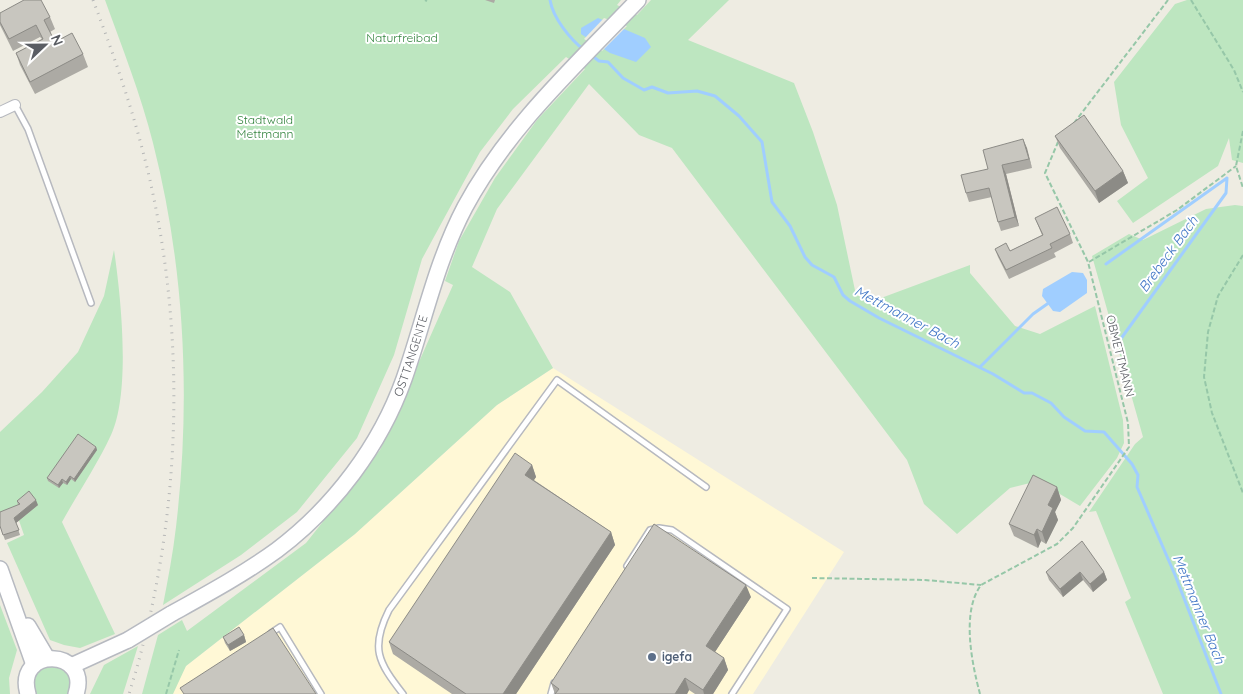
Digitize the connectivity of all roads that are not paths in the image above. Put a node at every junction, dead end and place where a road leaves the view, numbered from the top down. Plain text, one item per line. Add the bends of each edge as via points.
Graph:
1 (638, 0) edge
2 (15, 105) joint
3 (0, 112) edge
4 (91, 302) dead end
5 (706, 487) dead end
6 (0, 569) edge
7 (622, 573) edge
8 (15, 608) junction
9 (263, 638) edge
10 (47, 658) junction
11 (34, 665) junction
12 (74, 672) junction
13 (559, 674) edge
14 (28, 694) edge
15 (76, 694) edge
16 (322, 694) edge
17 (403, 694) edge
18 (550, 694) edge
19 (732, 694) edge

1 - 12 main road, OSTTANGENTE, bridge via 510,138 464,210 438,268 398,395 357,468 330,501 283,545 250,568
2 - 3 street
2 - 4 lane via 28,129
5 - 17 lane via 557,380 389,610 380,628 377,647 381,661
6 - 8 main road
7 - 19 lane via 650,530 672,530 787,609
8 - 10 main road
8 - 11 main road
9 - 16 lane via 280,627
10 - 11 main road
10 - 12 main road via 60,659
11 - 14 main road via 26,681
12 - 15 main road
13 - 18 lane

